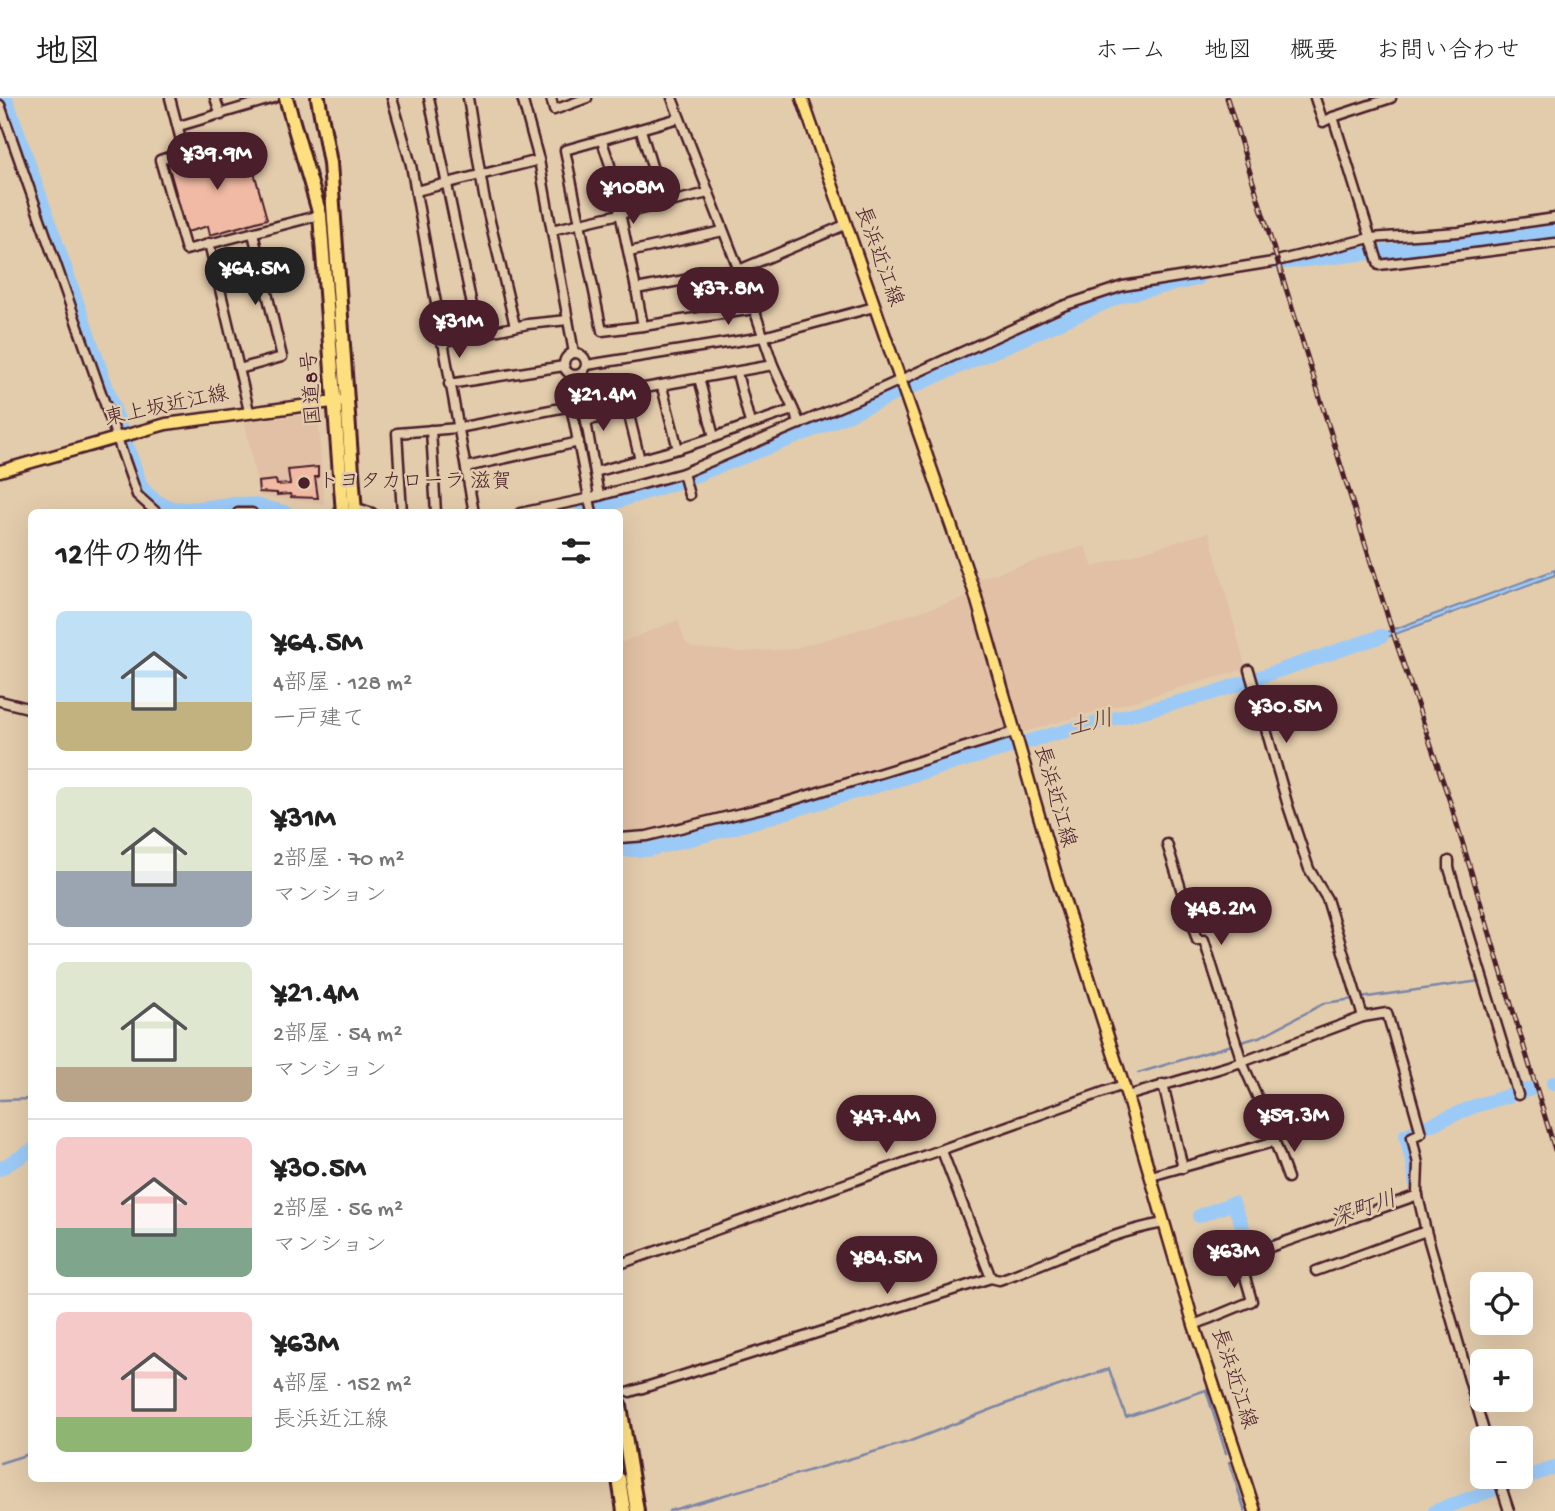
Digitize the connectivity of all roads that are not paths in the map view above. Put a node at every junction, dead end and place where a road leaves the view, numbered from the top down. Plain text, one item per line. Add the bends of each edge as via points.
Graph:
1 (170, 98) edge
2 (215, 98) edge
3 (274, 98) edge
4 (286, 98) edge
5 (318, 98) edge
6 (392, 98) edge
7 (429, 98) edge
8 (468, 98) edge
9 (522, 98) edge
10 (551, 98) edge
11 (587, 98) edge
12 (672, 98) edge
13 (802, 98) edge
14 (1315, 98) edge
15 (1391, 98) edge
16 (0, 105) edge
17 (221, 115) junction
18 (1333, 117) junction
19 (680, 118) junction
20 (179, 126) junction
21 (641, 130) junction
22 (602, 141) junction
23 (539, 160) junction
24 (481, 175) junction
25 (448, 183) junction
26 (415, 191) junction
27 (708, 193) junction
28 (663, 203) junction
29 (621, 214) junction
30 (320, 215) junction
31 (1555, 218) edge
32 (580, 223) junction
33 (845, 225) junction
34 (552, 230) junction
35 (723, 232) junction
36 (253, 233) junction
37 (1371, 241) junction
38 (209, 243) junction
39 (1555, 243) edge
40 (629, 252) junction
41 (739, 270) junction
42 (636, 289) junction
43 (874, 307) junction
44 (754, 309) junction
45 (568, 320) junction
46 (515, 326) junction
47 (643, 326) junction
48 (478, 334) junction
49 (763, 337) junction
50 (441, 342) junction
51 (574, 353) junction
52 (587, 365) junction
53 (773, 365) junction
54 (564, 366) junction
55 (239, 369) junction
56 (737, 373) junction
57 (578, 375) junction
58 (699, 378) junction
59 (900, 380) junction
60 (449, 384) junction
61 (662, 387) junction
62 (340, 401) junction
63 (792, 410) junction
64 (249, 411) junction
65 (628, 411) junction
66 (586, 421) junction
67 (750, 423) junction
68 (800, 424) junction
69 (458, 428) junction
70 (430, 430) junction
71 (122, 436) junction
72 (714, 436) junction
73 (579, 442) junction
74 (678, 449) junction
75 (640, 460) junction
76 (466, 467) junction
77 (0, 471) edge
78 (595, 472) junction
79 (682, 473) junction
80 (689, 495) dead end
81 (594, 499) junction
82 (153, 509) edge
83 (351, 509) edge
84 (402, 509) edge
85 (436, 509) edge
86 (473, 509) edge
87 (541, 509) edge
88 (593, 509) edge
89 (1249, 670) dead end
90 (0, 701) edge
91 (28, 708) edge
92 (1014, 734) junction
93 (623, 838) edge
94 (1167, 844) dead end
95 (1449, 861) dead end
96 (1363, 1017) junction
97 (1242, 1062) junction
98 (1163, 1084) junction
99 (1123, 1085) junction
100 (1518, 1095) dead end
101 (1127, 1096) junction
102 (1273, 1142) junction
103 (942, 1151) junction
104 (1183, 1168) junction
105 (1151, 1176) junction
106 (1288, 1178) dead end
107 (1418, 1195) junction
108 (1164, 1223) junction
109 (1426, 1231) junction
110 (623, 1263) edge
111 (1316, 1271) dead end
112 (991, 1278) junction
113 (1194, 1325) junction
114 (630, 1392) dead end
115 (623, 1425) edge
116 (1483, 1426) edge
117 (619, 1482) edge
118 (1502, 1489) edge
119 (624, 1511) edge
120 (637, 1511) edge
121 (1255, 1511) edge
122 (1509, 1511) edge

1 - 20 street
2 - 17 street
3 - 17 street
4 - 30 highway, 国道8号
5 - 62 highway, 国道8号 via 330,163
6 - 26 street
7 - 25 street
8 - 24 street
9 - 23 street
10 - 11 street via 554,110
12 - 19 street
13 - 33 main road, 長浜近江線
14 - 18 street via 1323,122
15 - 18 street
16 - 71 street
17 - 20 street
18 - 37 street
19 - 21 street
19 - 27 street
20 - 38 street via 184,152 160,160 186,250
21 - 22 street
21 - 28 street
22 - 29 street
22 - 32 street via 565,150
23 - 24 street
23 - 34 street
24 - 25 street
24 - 46 street
25 - 26 street
25 - 48 street
26 - 50 street
27 - 28 street
27 - 35 street
28 - 29 street
29 - 32 street
29 - 40 street
30 - 36 street
30 - 62 highway, 国道8号
31 - 37 street
32 - 34 street
32 - 47 street via 602,331
33 - 41 street
33 - 43 main road, 長浜近江線
34 - 45 street
35 - 40 street
35 - 41 street
36 - 38 street
36 - 55 street via 282,357
37 - 39 street via 1379,265
37 - 59 street via 1123,286 1063,306
38 - 55 street
40 - 42 street
41 - 42 street
41 - 44 street
42 - 47 street
43 - 49 street
43 - 59 main road, 長浜近江線
44 - 47 street
44 - 49 street
45 - 46 street
45 - 51 street
46 - 48 street
48 - 50 street
49 - 52 street
49 - 53 street
50 - 60 street
51 - 52 street via 583,356
51 - 54 street
52 - 57 street
53 - 56 street
53 - 63 street
54 - 57 street
54 - 60 street
55 - 64 street
56 - 58 street
56 - 67 street
57 - 66 street
58 - 61 street
58 - 72 street
59 - 68 street
59 - 92 main road, 長浜近江線 via 975,594
60 - 69 street
61 - 65 street via 628,391
61 - 74 street
62 - 64 main road, 東上坂近江線
62 - 83 highway, 国道8号
63 - 67 street
63 - 68 street
64 - 71 main road, 東上坂近江線
65 - 66 street
65 - 75 street
66 - 78 street
67 - 72 street
68 - 79 street
69 - 70 street
69 - 73 street via 571,406
69 - 76 street
70 - 84 street via 397,433
70 - 85 street
71 - 77 main road, 東上坂近江線
71 - 82 street via 137,495
72 - 74 street
73 - 76 street
73 - 81 street
74 - 75 street
75 - 78 street
76 - 86 street
78 - 81 street
79 - 80 street
79 - 81 street
81 - 87 street
81 - 88 street
89 - 96 street via 1309,869 1327,899
90 - 91 street
92 - 93 street via 783,803
92 - 99 main road, 長浜近江線
94 - 97 street via 1197,940 1204,940
95 - 100 street
96 - 97 street
96 - 107 street via 1388,1013 1421,1133 1412,1137
97 - 98 street
97 - 102 street
98 - 101 street
98 - 104 street
99 - 101 main road, 長浜近江線
99 - 103 street
101 - 105 main road, 長浜近江線
102 - 104 street
102 - 106 street
103 - 110 street
103 - 112 street
104 - 105 street
105 - 108 main road, 長浜近江線
107 - 109 street
107 - 113 street via 1256,1252 1241,1263 1252,1301
108 - 112 street via 1115,1234 1049,1263 999,1280
108 - 113 main road, 長浜近江線
109 - 111 street
109 - 116 street
112 - 114 street
113 - 121 main road, 長浜近江線
115 - 120 highway
117 - 119 highway
118 - 122 street

